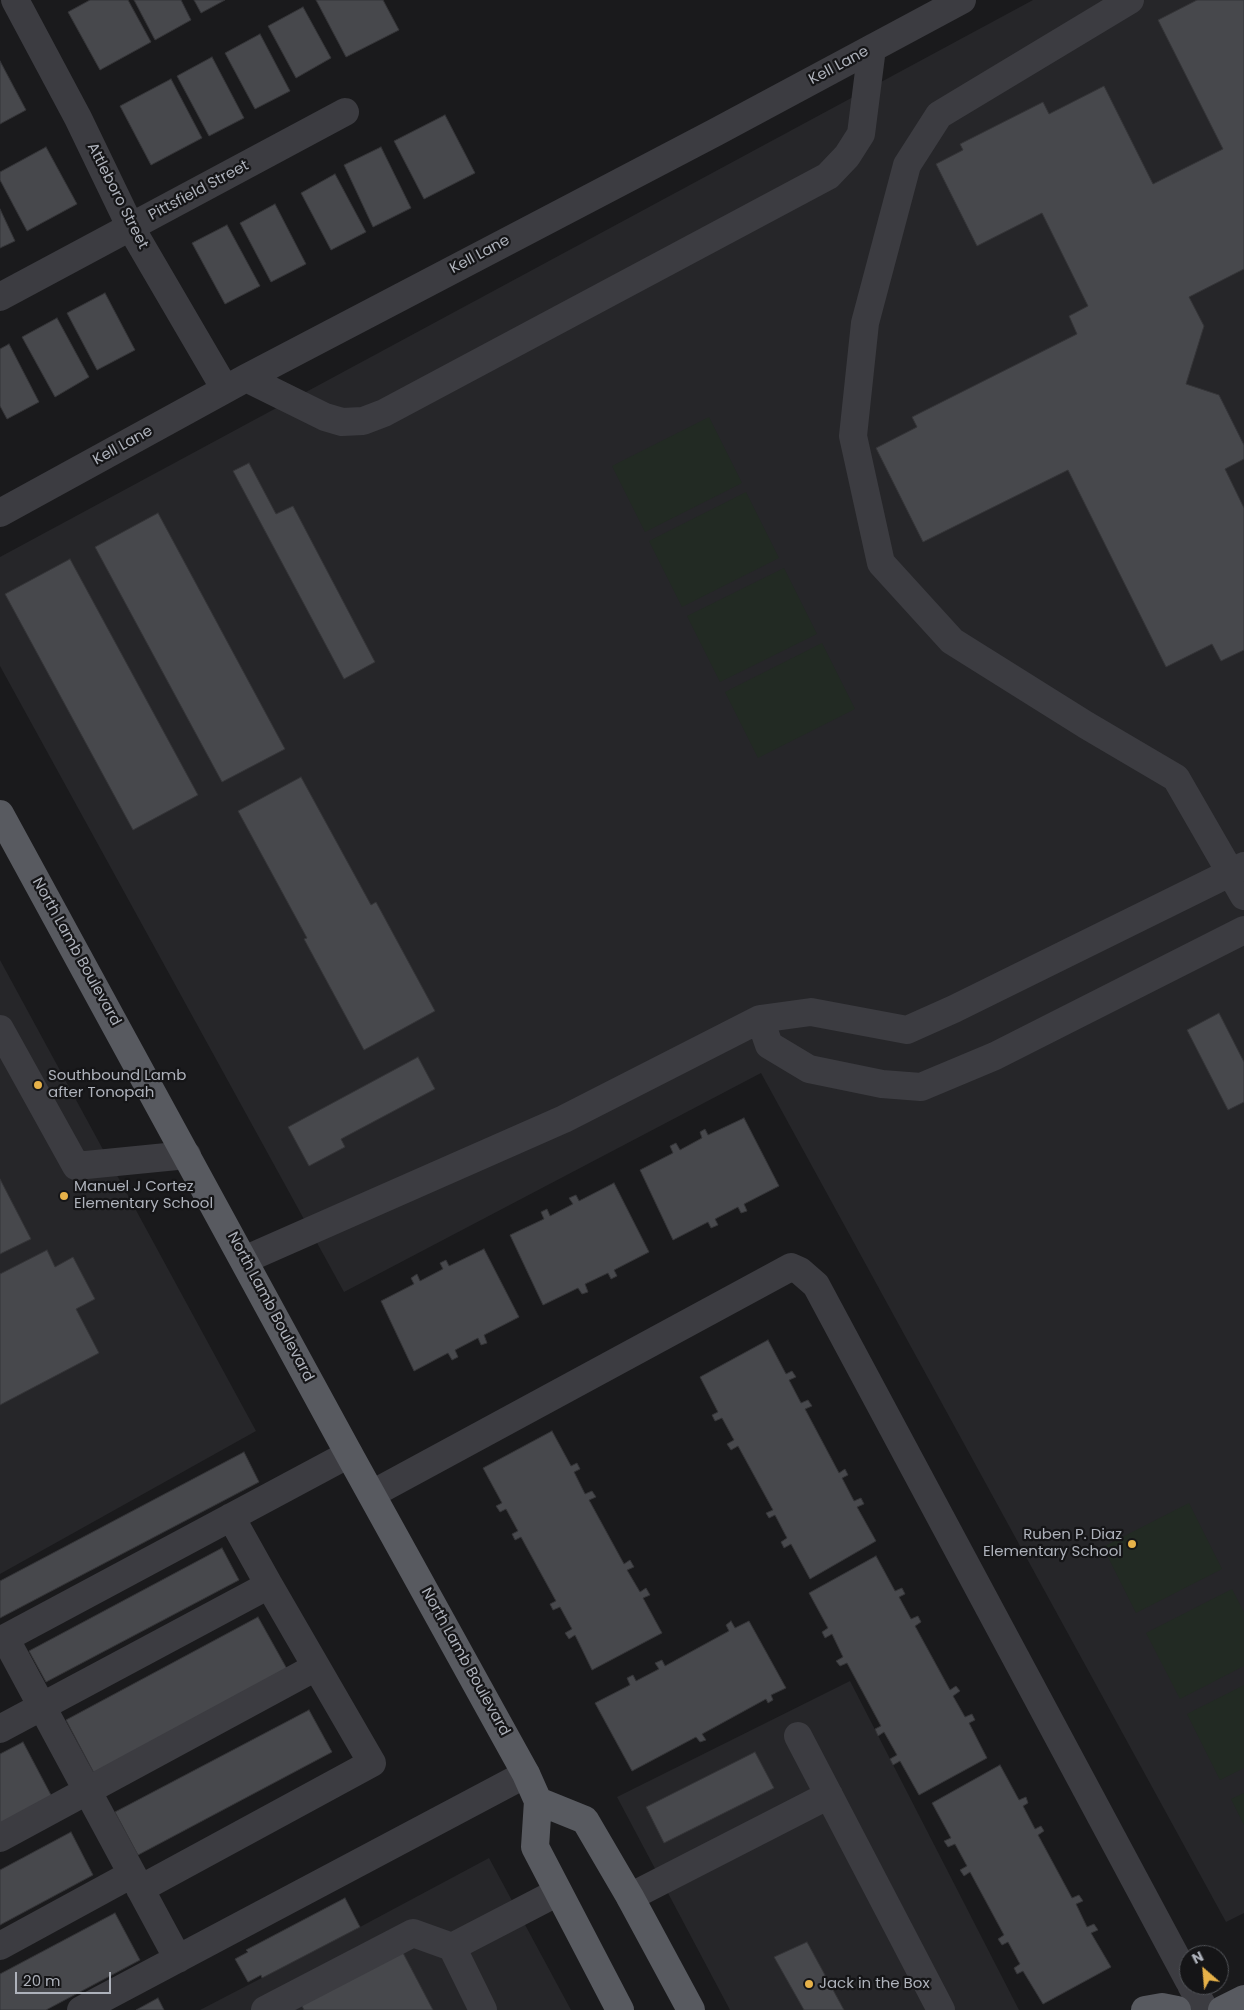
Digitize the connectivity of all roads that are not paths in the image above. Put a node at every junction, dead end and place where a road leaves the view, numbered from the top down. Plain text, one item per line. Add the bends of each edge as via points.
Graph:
1 (15, 0) edge
2 (962, 0) edge
3 (1130, 0) edge
4 (872, 48) junction
5 (345, 112) dead end
6 (131, 228) junction
7 (0, 298) edge
8 (236, 384) junction
9 (0, 513) edge
10 (0, 814) edge
11 (1238, 869) edge
12 (1244, 896) edge
13 (1244, 930) edge
14 (760, 1020) junction
15 (0, 1028) edge
16 (187, 1155) junction
17 (244, 1260) junction
18 (349, 1454) junction
19 (372, 1494) junction
20 (231, 1517) junction
21 (269, 1585) junction
22 (3, 1640) edge
23 (316, 1667) junction
24 (42, 1707) junction
25 (0, 1730) edge
26 (798, 1736) dead end
27 (526, 1774) junction
28 (87, 1790) junction
29 (829, 1795) junction
30 (538, 1801) junction
31 (0, 1838) edge
32 (136, 1882) junction
33 (558, 1892) junction
34 (630, 1897) junction
35 (0, 1946) edge
36 (452, 1947) junction
37 (178, 1959) junction
38 (1179, 1962) edge
39 (1196, 1995) edge
40 (1244, 1999) edge
41 (81, 2010) edge
42 (264, 2010) edge
43 (483, 2010) edge
44 (620, 2010) edge
45 (691, 2010) edge
46 (941, 2010) edge
47 (1145, 2010) edge
48 (1177, 2010) edge
49 (1204, 2010) edge
50 (1222, 2010) edge

1 - 6 street, Attleboro Street via 78,118
2 - 4 street, Kell Lane
3 - 11 street via 939,114 907,165 877,276 865,323 853,436 881,563 952,641 1176,778
4 - 8 street, Kell Lane
4 - 8 street via 861,134 847,156 828,176 384,413 363,421 342,422
5 - 6 street, Pittsfield Street
6 - 7 street, Pittsfield Street
6 - 8 street, Attleboro Street
8 - 9 street, Kell Lane
10 - 16 main road, North Lamb Boulevard
11 - 12 street
11 - 14 street via 907,1030 811,1012
13 - 14 street via 995,1056 921,1087 882,1084 809,1069 770,1045
14 - 17 street via 564,1119
15 - 16 street via 76,1166
16 - 17 main road, North Lamb Boulevard
17 - 18 main road, North Lamb Boulevard
18 - 19 main road, North Lamb Boulevard
18 - 20 street
19 - 27 main road, North Lamb Boulevard
19 - 38 street via 791,1267 800,1271 816,1285
20 - 21 street
20 - 22 street
21 - 23 street
21 - 24 street
22 - 24 street
23 - 28 street
23 - 32 street via 372,1764
24 - 25 street
24 - 28 street
26 - 29 street
27 - 30 main road, North Lamb Boulevard
27 - 37 street
28 - 31 street
28 - 32 street
29 - 34 street
29 - 46 street
30 - 33 main road, North Lamb Boulevard via 535,1847
30 - 34 main road via 585,1820
32 - 35 street
32 - 37 street
33 - 36 street
33 - 44 main road, North Lamb Boulevard
34 - 45 main road
36 - 42 street via 413,1934
36 - 43 street
37 - 41 street
39 - 49 street
40 - 50 main road
47 - 48 main road via 1162,2007

